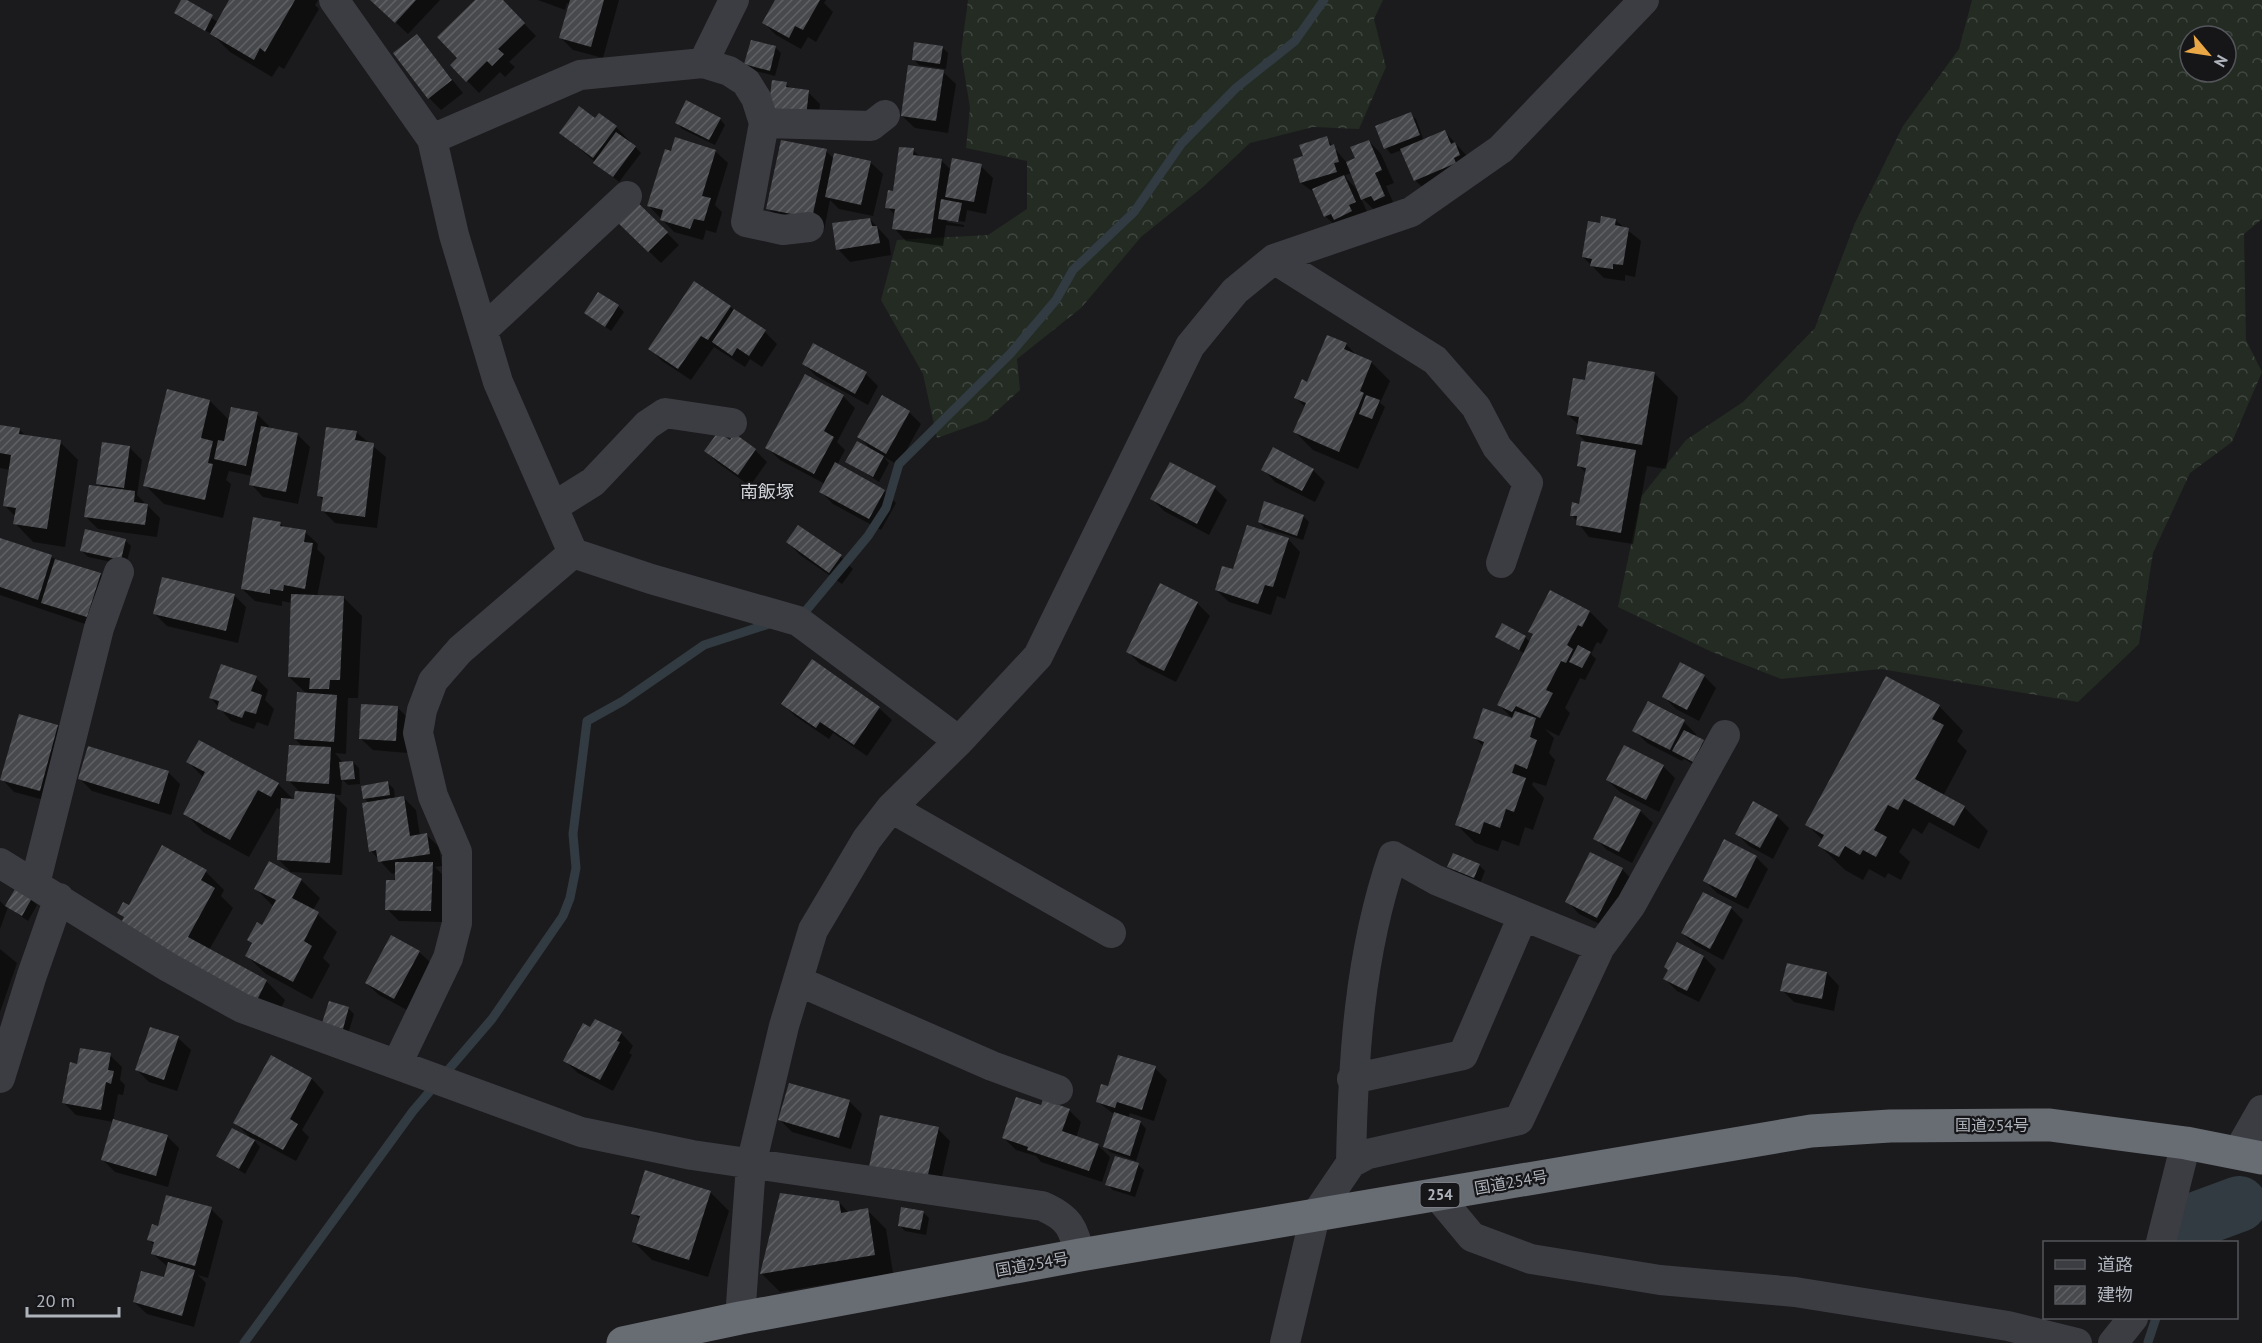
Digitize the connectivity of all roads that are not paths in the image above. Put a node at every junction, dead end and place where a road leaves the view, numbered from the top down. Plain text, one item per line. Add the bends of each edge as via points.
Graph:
1 (334, 0) edge
2 (734, 0) edge
3 (1644, 0) edge
4 (704, 63) junction
5 (885, 115) dead end
6 (764, 123) junction
7 (432, 139) junction
8 (627, 196) dead end
9 (808, 227) dead end
10 (1274, 259) junction
11 (483, 330) junction
12 (732, 423) dead end
13 (553, 507) junction
14 (573, 553) junction
15 (1501, 563) dead end
16 (119, 573) dead end
17 (1725, 735) dead end
18 (959, 741) junction
19 (891, 808) junction
20 (0, 863) edge
21 (47, 891) junction
22 (1523, 916) junction
23 (1111, 933) dead end
24 (1600, 947) junction
25 (798, 981) junction
26 (397, 1064) junction
27 (0, 1078) edge
28 (1353, 1079) junction
29 (1058, 1090) dead end
30 (2262, 1110) edge
31 (2186, 1143) junction
32 (2250, 1155) edge
33 (1350, 1163) junction
34 (751, 1165) junction
35 (1437, 1195) junction
36 (1315, 1215) junction
37 (2161, 1241) edge
38 (1080, 1256) junction
39 (740, 1318) junction
40 (2132, 1319) edge
41 (2064, 1342) edge
42 (623, 1343) edge
43 (1285, 1343) edge
44 (2114, 1343) edge

1 - 7 street
2 - 4 street
3 - 10 street via 1492,156 1411,212
4 - 6 street via 729,71 746,82
4 - 7 street via 580,75
5 - 6 street via 871,126
6 - 9 street via 746,222 783,230
7 - 11 street via 454,235
8 - 11 street
10 - 15 street via 1435,360 1476,407 1497,447 1528,483
10 - 18 street via 1235,291 1190,346 1038,656
11 - 13 street via 498,382
12 - 13 street via 665,413 647,425 593,482
13 - 14 street
14 - 18 street via 798,621
14 - 26 street via 460,651 433,681 422,710 418,733 433,796 457,852 458,912 448,957
16 - 21 street via 99,628
17 - 24 street via 1631,905
18 - 19 street
19 - 23 street
19 - 25 street via 867,839 813,930
20 - 21 street
21 - 26 street via 242,1008
21 - 27 street via 32,975
22 - 24 street
22 - 28 street via 1463,1055
22 - 28 street via 1436,880 1393,856 1381,892 1359,1001
24 - 33 street via 1519,1120 1368,1154
25 - 29 street via 992,1066
25 - 34 street
26 - 34 street via 581,1132
28 - 33 street
30 - 32 street
31 - 32 highway, 国道254号 / 254
31 - 35 highway, 国道254号 / 254 via 2050,1125 1890,1126 1811,1131
31 - 37 street
33 - 36 street
34 - 38 street via 1042,1206 1058,1213 1073,1228
34 - 39 street
35 - 36 highway, 国道254号 / 254
35 - 41 street via 1472,1237 1531,1259 1660,1280 1795,1292 2008,1326
36 - 38 highway, 国道254号 / 254
36 - 43 street
38 - 39 highway, 国道254号 / 254
39 - 42 highway, 国道254号 / 254
40 - 44 street

